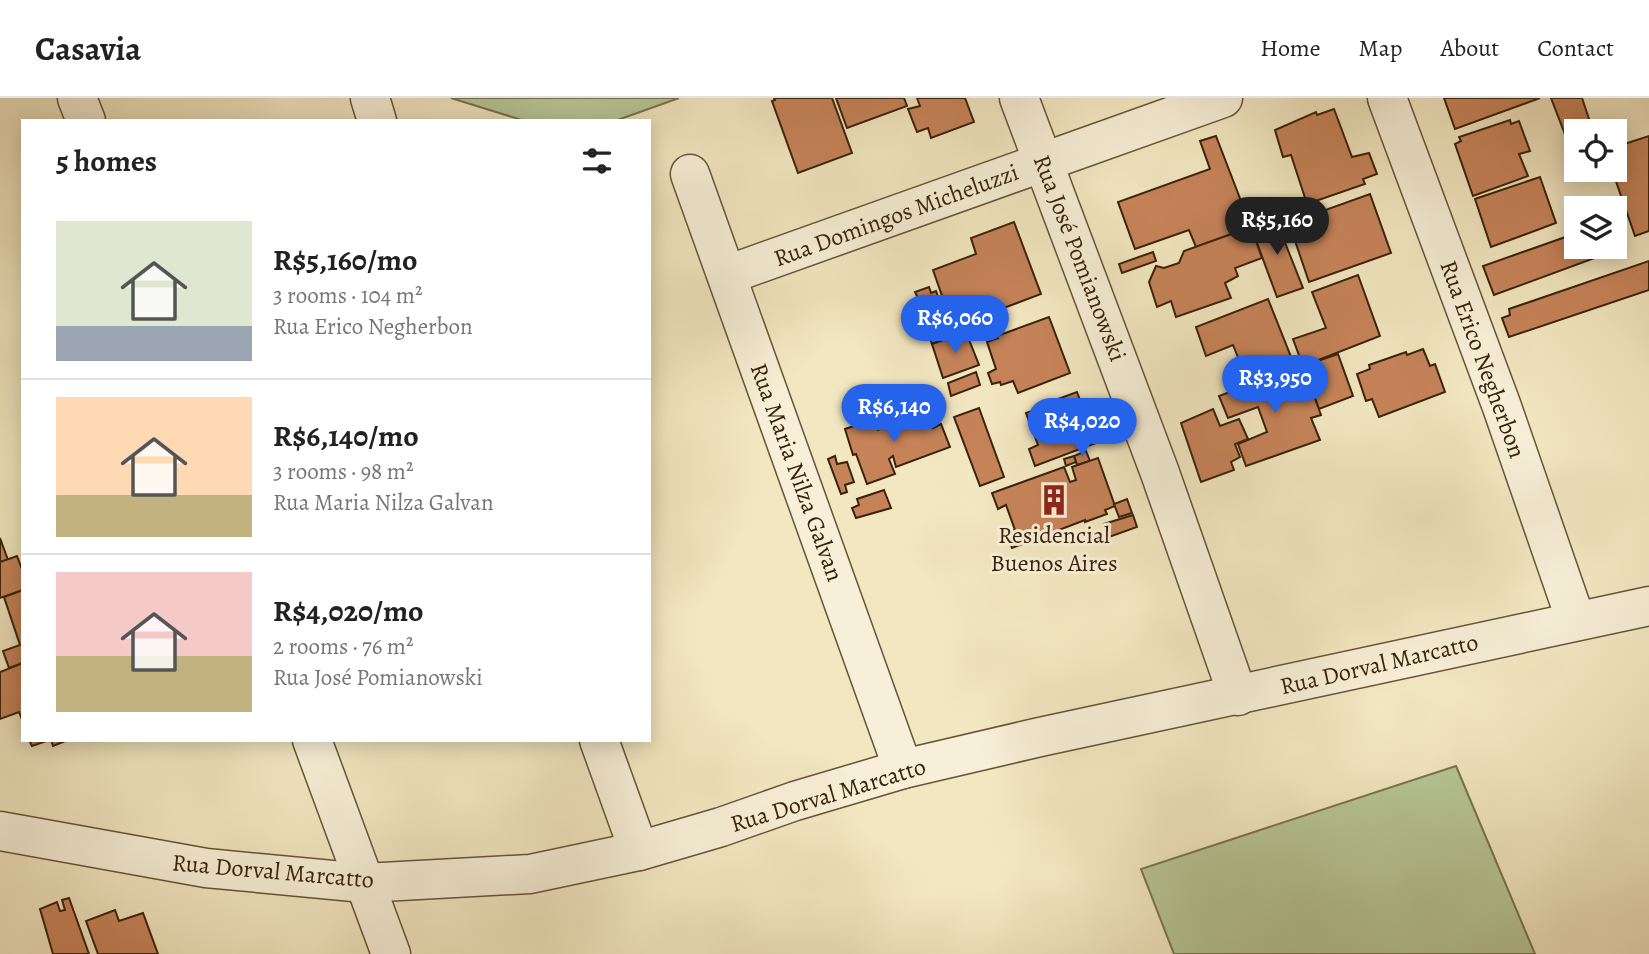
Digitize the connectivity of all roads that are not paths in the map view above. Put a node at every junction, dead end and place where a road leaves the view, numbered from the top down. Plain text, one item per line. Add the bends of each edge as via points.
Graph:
1 (77, 98) edge
2 (370, 98) edge
3 (1019, 98) edge
4 (1223, 98) edge
5 (1387, 98) edge
6 (85, 119) edge
7 (376, 119) edge
8 (1043, 162) junction
9 (690, 174) dead end
10 (727, 275) junction
11 (1649, 606) edge
12 (1576, 621) junction
13 (1238, 696) junction
14 (313, 742) edge
15 (599, 742) edge
16 (903, 769) junction
17 (0, 831) edge
18 (639, 851) junction
19 (364, 883) junction
20 (391, 954) edge

1 - 6 street
2 - 7 street
3 - 8 street, Rua José Pomianowski
4 - 8 street, Rua Domingos Micheluzzi
5 - 12 street, Rua Erico Negherbon
8 - 10 street, Rua Domingos Micheluzzi
8 - 13 street, Rua José Pomianowski
9 - 10 street, Rua Maria Nilza Galvan
10 - 16 street, Rua Maria Nilza Galvan
11 - 12 street, Rua Dorval Marcatto
12 - 13 street, Rua Dorval Marcatto
13 - 16 street, Rua Dorval Marcatto
14 - 19 street
15 - 18 street
16 - 18 street, Rua Dorval Marcatto
17 - 19 street, Rua Dorval Marcatto via 206,868
18 - 19 street, Rua Dorval Marcatto via 530,874
19 - 20 street

